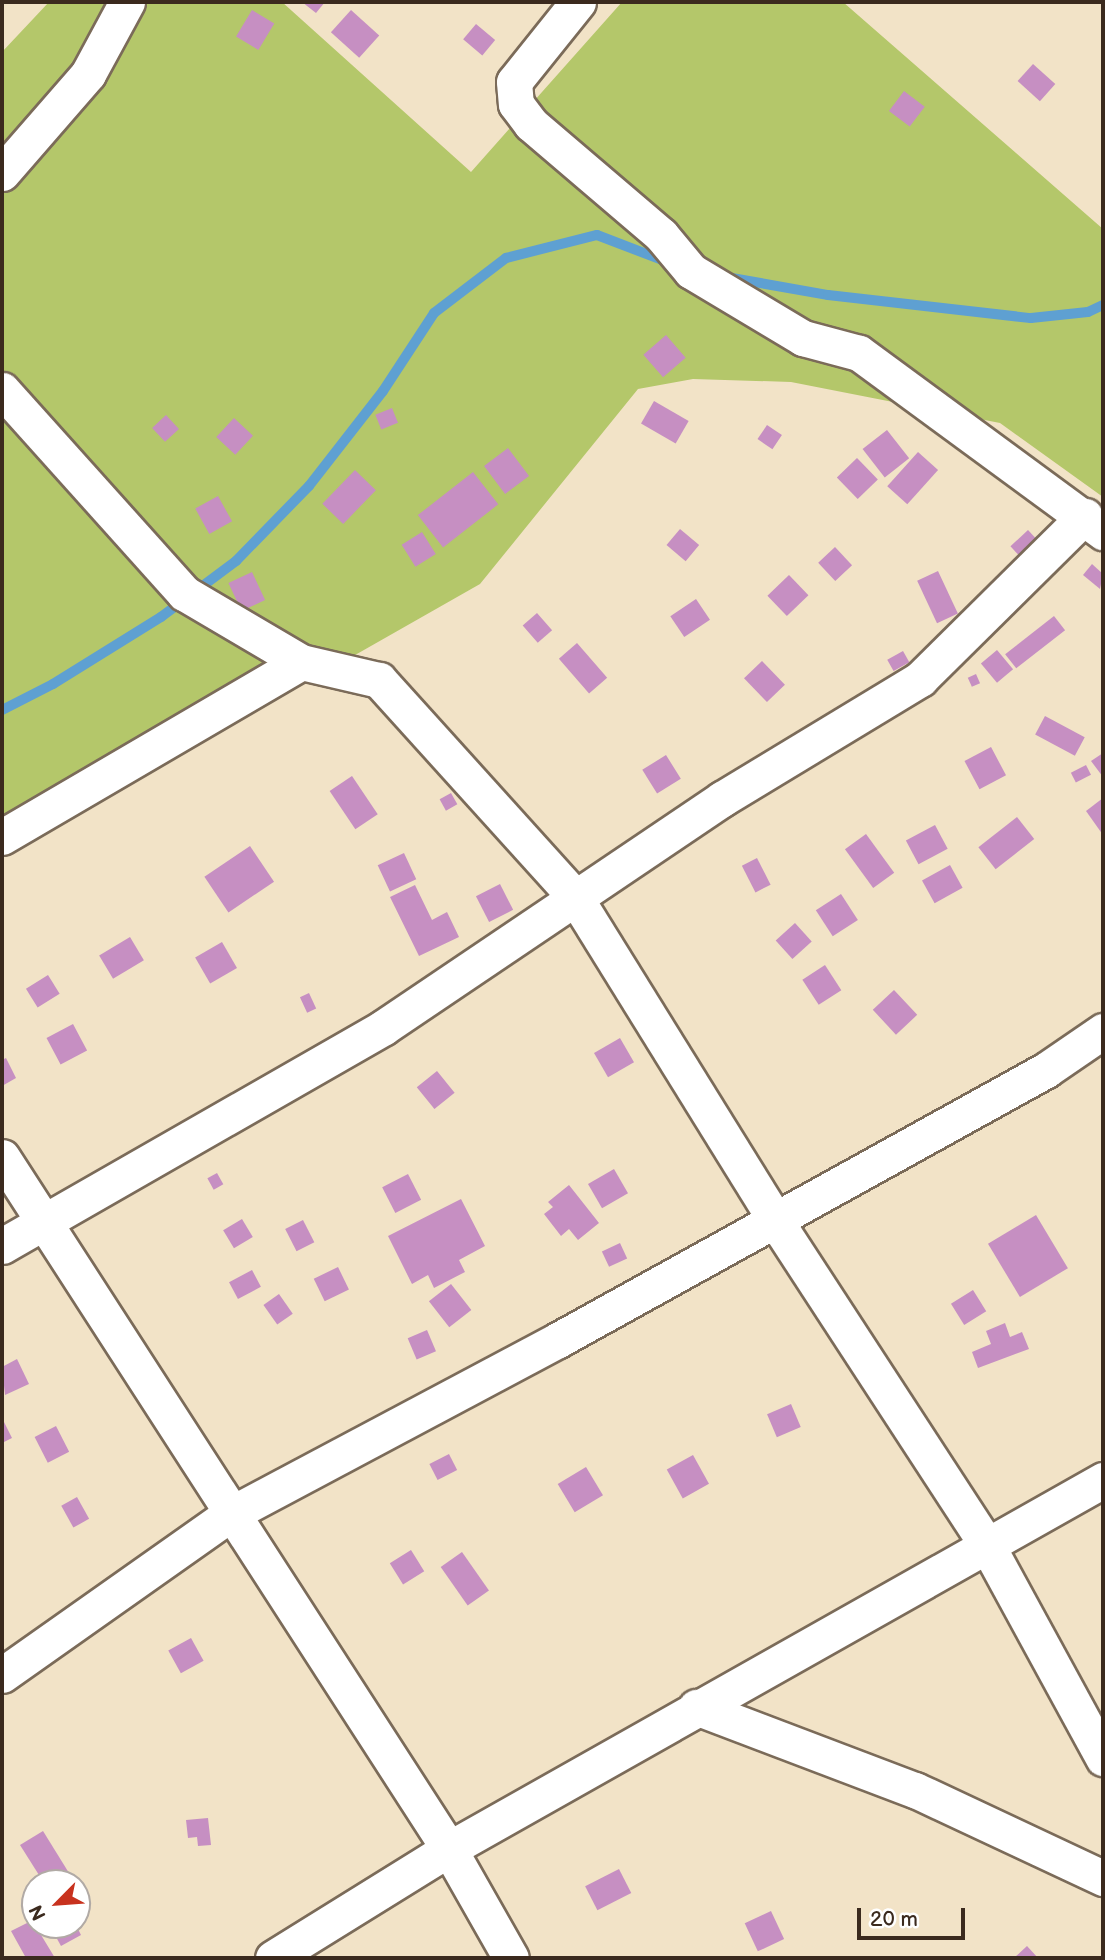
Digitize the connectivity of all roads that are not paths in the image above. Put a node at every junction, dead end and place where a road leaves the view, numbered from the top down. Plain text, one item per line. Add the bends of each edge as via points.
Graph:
1 (127, 2) edge
2 (578, 2) edge
3 (2, 173) edge
4 (2, 390) edge
5 (1094, 524) edge
6 (302, 662) junction
7 (2, 837) edge
8 (575, 897) junction
9 (1103, 1031) edge
10 (2, 1157) edge
11 (775, 1220) junction
12 (41, 1223) junction
13 (2, 1246) edge
14 (1103, 1480) edge
15 (229, 1515) junction
16 (987, 1545) junction
17 (2, 1675) edge
18 (696, 1707) junction
19 (1103, 1758) edge
20 (449, 1849) junction
21 (1103, 1878) edge
22 (273, 1958) edge
23 (511, 1958) edge

1 - 3 street via 88,74
2 - 5 street via 514,82 516,104 531,124 661,235 691,271 803,338 859,353
4 - 6 street via 184,593
5 - 8 street via 920,678 722,799
6 - 7 street
6 - 8 street via 379,680
8 - 11 street
8 - 12 street via 384,1027
9 - 11 street via 1046,1070
10 - 12 street
11 - 15 street
11 - 16 street
12 - 13 street
12 - 15 street
14 - 16 street
15 - 17 street
15 - 20 street
16 - 18 street
16 - 19 street
18 - 20 street
18 - 21 street via 915,1790
20 - 22 street
20 - 23 street

